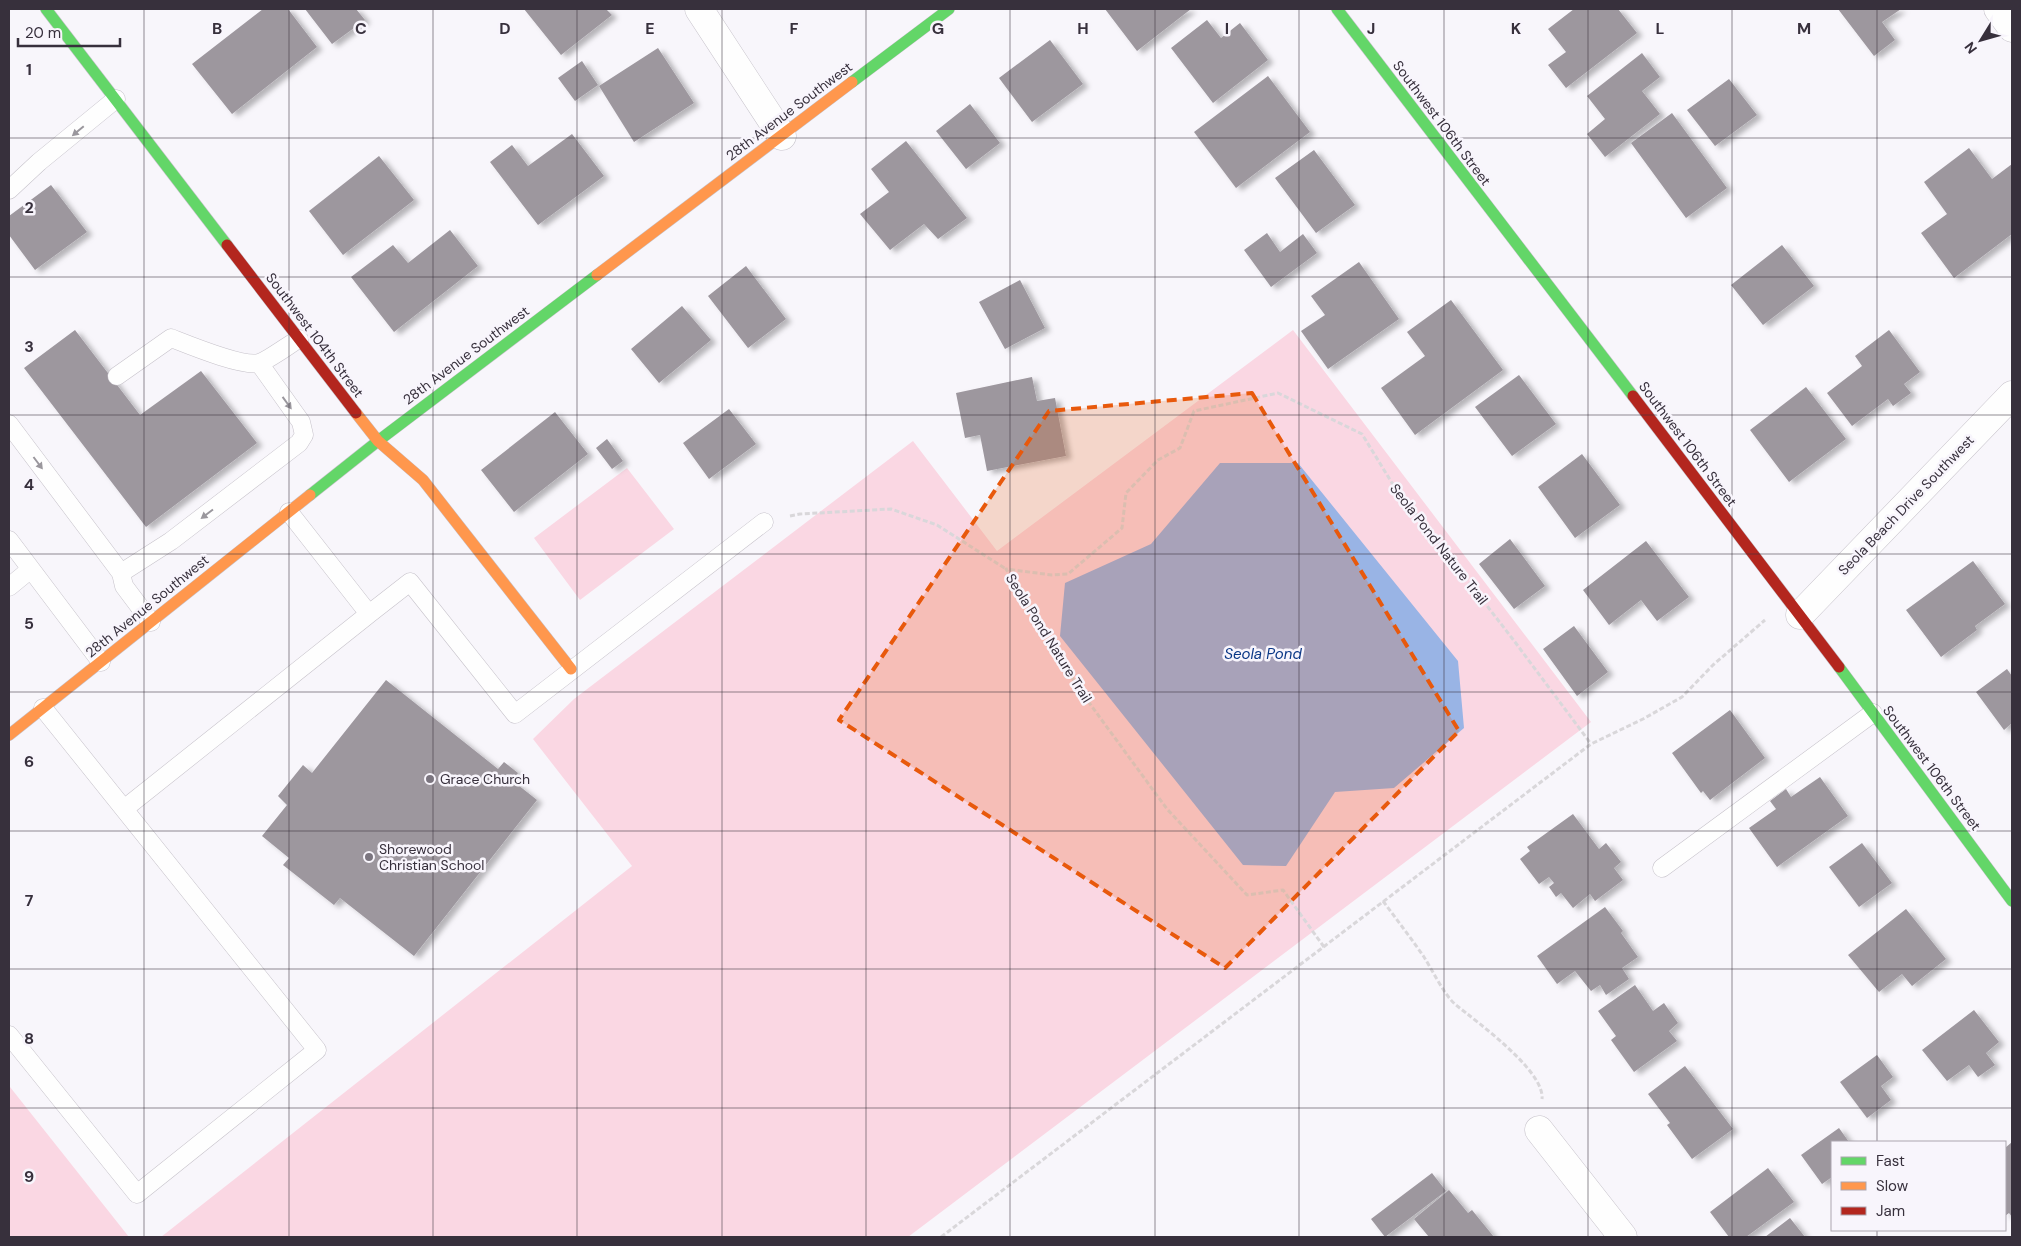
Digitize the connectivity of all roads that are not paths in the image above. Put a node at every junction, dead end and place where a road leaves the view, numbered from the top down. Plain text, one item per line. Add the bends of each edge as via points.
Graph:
1 (46, 9) edge
2 (700, 9) edge
3 (949, 9) edge
4 (1337, 9) edge
5 (1998, 9) edge
6 (2012, 28) edge
7 (116, 99) junction
8 (782, 136) junction
9 (9, 190) edge
10 (299, 338) junction
11 (259, 363) junction
12 (117, 376) dead end
13 (2012, 395) edge
14 (9, 424) edge
15 (378, 441) junction
16 (289, 512) junction
17 (764, 522) road end
18 (9, 540) edge
19 (31, 569) junction
20 (121, 573) junction
21 (9, 587) edge
22 (1794, 608) junction
23 (370, 614) junction
24 (150, 622) junction
25 (101, 662) junction
26 (571, 669) junction
27 (43, 708) junction
28 (1873, 713) junction
29 (9, 735) edge
30 (124, 809) junction
31 (1662, 868) dead end
32 (2012, 901) edge
33 (9, 1035) edge
34 (1539, 1130) road end
35 (1623, 1237) edge

1 - 7 street, Southwest 104th Street
2 - 8 street
3 - 8 street, 28th Avenue Southwest
4 - 22 street, Southwest 106th Street
5 - 6 street
7 -> 9 lane
7 - 10 street, Southwest 104th Street
8 - 15 street, 28th Avenue Southwest
10 - 11 lane
10 - 15 street, Southwest 104th Street
11 - 12 lane via 216,355 170,338
11 -> 20 lane via 301,422 304,435 299,443 171,541
13 - 22 street, Seola Beach Drive Southwest
14 -> 20 lane
15 - 16 street, 28th Avenue Southwest
15 - 26 street, Southwest 104th Street via 423,480
16 - 23 lane
16 - 24 street, 28th Avenue Southwest
17 - 26 lane
18 - 19 lane
19 - 21 lane
19 - 25 lane
20 - 24 lane via 124,586
22 - 28 street, Southwest 106th Street
23 - 26 lane via 410,582 515,714
23 - 30 lane
24 - 25 street, 28th Avenue Southwest
25 - 27 street, 28th Avenue Southwest
27 - 29 street, 28th Avenue Southwest
27 - 30 lane
28 - 31 lane
28 - 32 street, Southwest 106th Street
30 - 33 lane via 317,1050 137,1194
34 - 35 street

